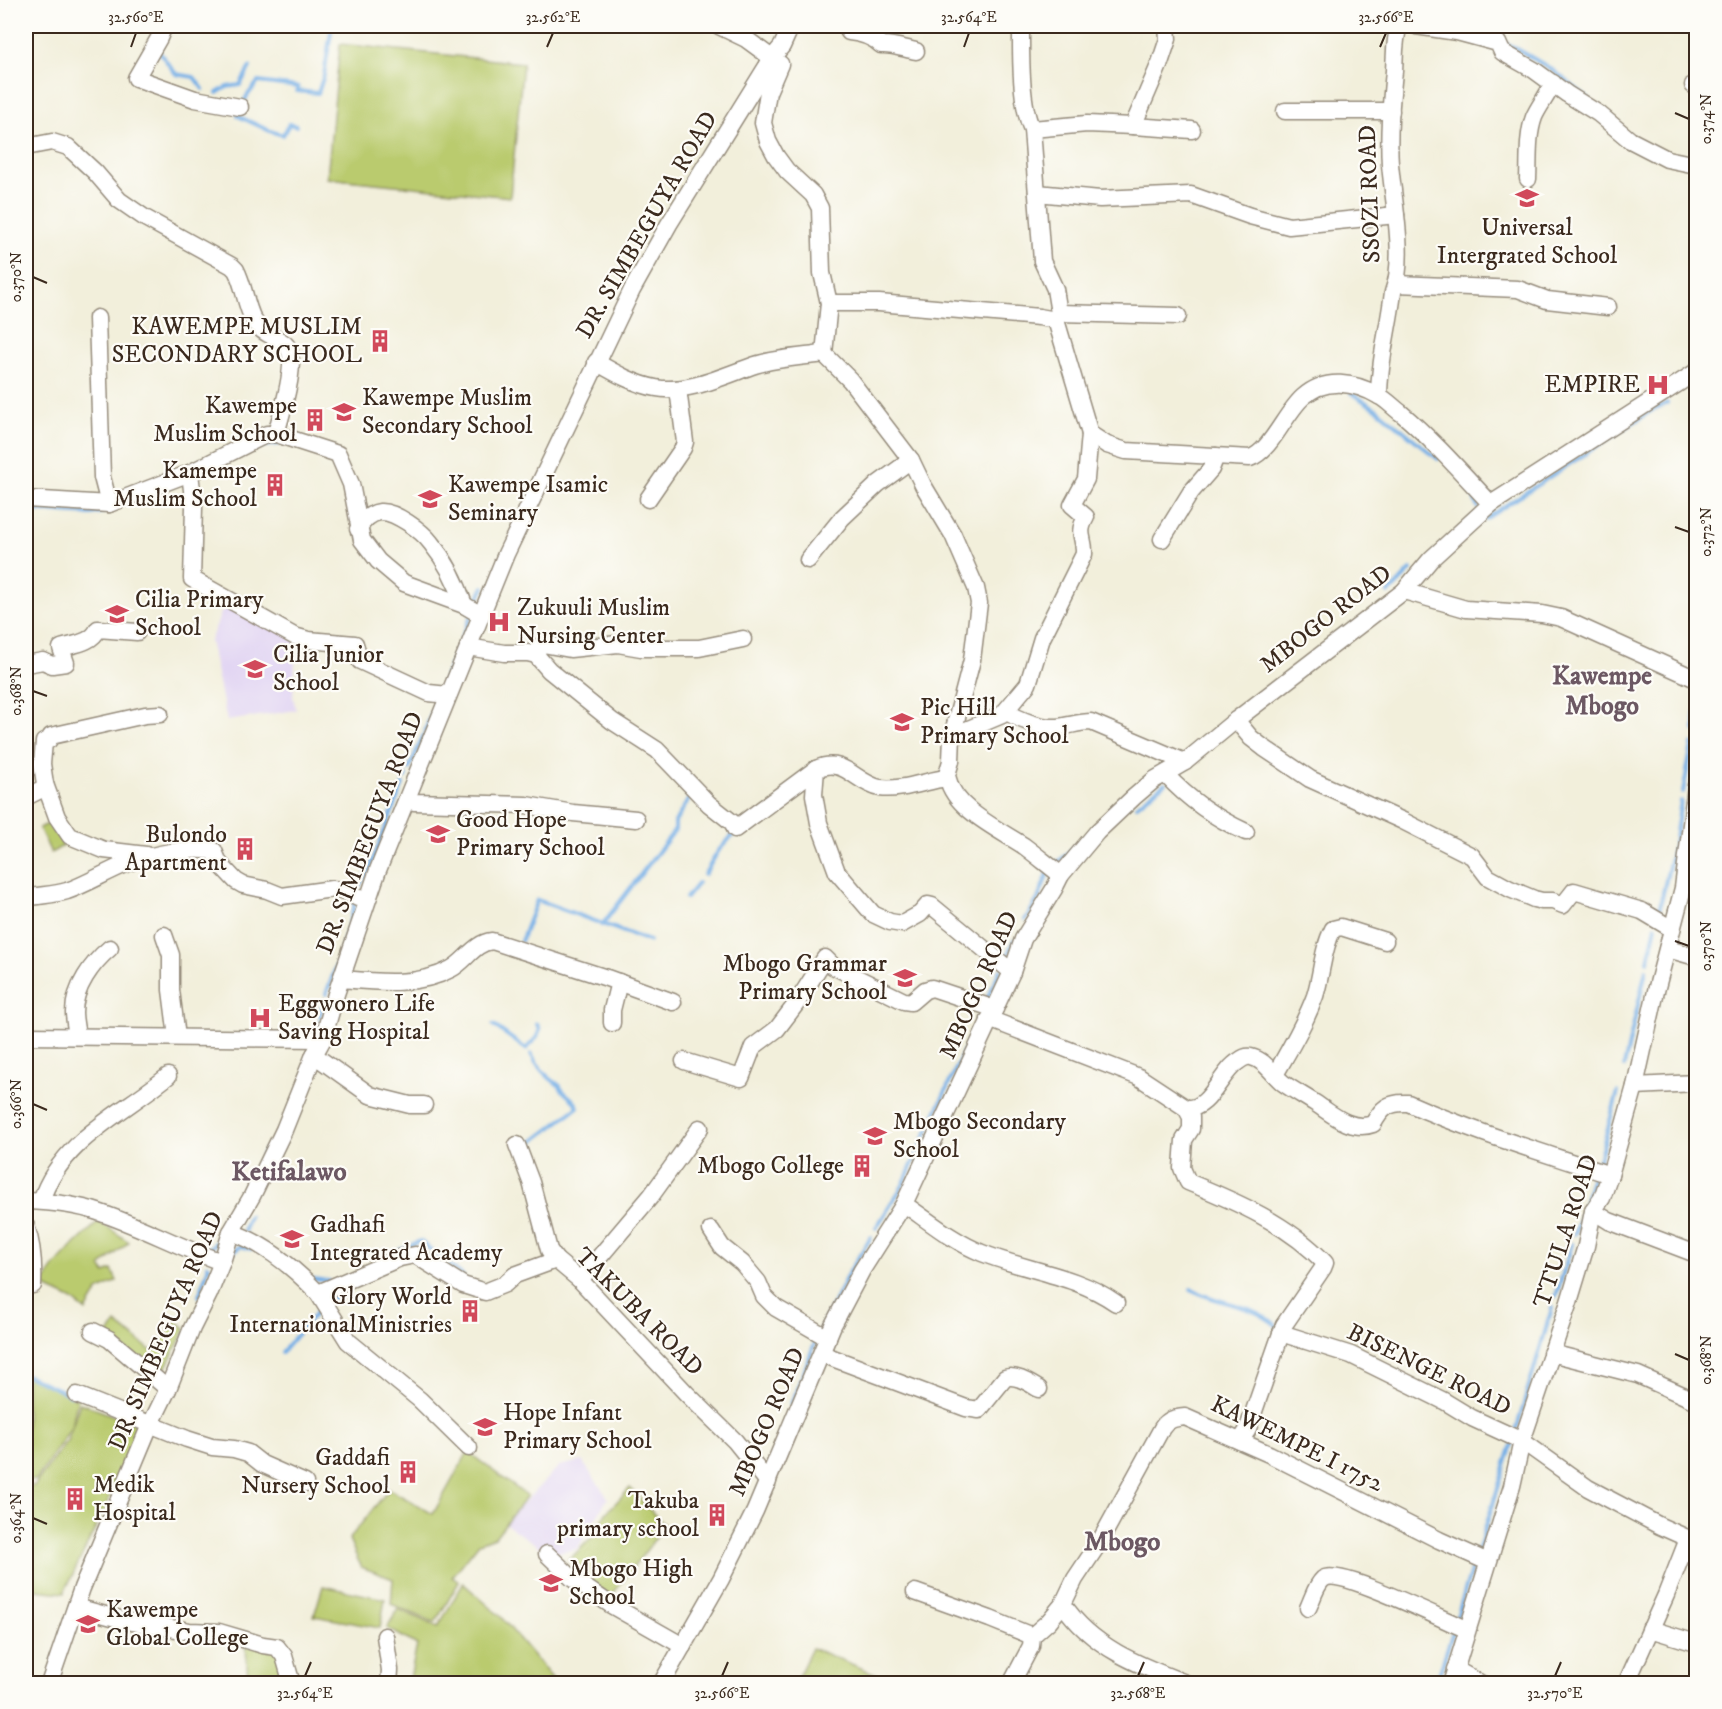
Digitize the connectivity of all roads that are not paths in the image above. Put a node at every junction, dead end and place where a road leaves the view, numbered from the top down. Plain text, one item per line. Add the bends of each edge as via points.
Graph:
1 (164, 26) edge
2 (718, 26) edge
3 (791, 26) edge
4 (845, 26) edge
5 (1021, 26) edge
6 (1167, 26) edge
7 (1399, 26) edge
8 (1416, 26) edge
9 (1449, 28) edge
10 (916, 51) dead end
11 (781, 64) junction
12 (1553, 83) junction
13 (240, 107) dead end
14 (1285, 111) dead end
15 (1391, 111) junction
16 (1133, 126) junction
17 (1032, 129) junction
18 (1192, 130) dead end
19 (26, 147) edge
20 (1696, 165) edge
21 (1528, 180) dead end
22 (1037, 194) junction
23 (1396, 215) junction
24 (1397, 284) junction
25 (829, 303) junction
26 (1608, 307) dead end
27 (1178, 316) dead end
28 (1057, 317) junction
29 (97, 318) dead end
30 (824, 354) junction
31 (596, 362) junction
32 (1696, 372) edge
33 (678, 389) junction
34 (1379, 396) junction
35 (276, 434) junction
36 (1090, 434) junction
37 (1216, 456) junction
38 (911, 460) junction
39 (190, 473) junction
40 (26, 499) edge
41 (648, 499) dead end
42 (109, 504) junction
43 (1491, 504) junction
44 (358, 529) junction
45 (1162, 539) dead end
46 (808, 560) dead end
47 (1404, 591) junction
48 (464, 604) junction
49 (481, 615) junction
50 (137, 632) dead end
51 (743, 639) dead end
52 (468, 647) junction
53 (536, 656) junction
54 (26, 664) edge
55 (1696, 679) edge
56 (448, 695) junction
57 (1006, 711) junction
58 (160, 714) dead end
59 (1236, 720) junction
60 (952, 736) junction
61 (1185, 762) junction
62 (816, 769) junction
63 (946, 778) junction
64 (1168, 778) junction
65 (45, 784) junction
66 (1696, 788) edge
67 (26, 798) edge
68 (407, 799) junction
69 (636, 819) dead end
70 (1246, 832) dead end
71 (156, 856) junction
72 (1061, 875) junction
73 (26, 898) edge
74 (367, 899) junction
75 (1672, 929) junction
76 (164, 935) dead end
77 (1385, 941) dead end
78 (110, 948) dead end
79 (1668, 949) junction
80 (1696, 957) edge
81 (1012, 972) junction
82 (341, 979) junction
83 (619, 982) junction
84 (673, 1002) dead end
85 (992, 1014) junction
86 (612, 1023) dead end
87 (26, 1036) edge
88 (77, 1036) junction
89 (177, 1037) junction
90 (323, 1039) junction
91 (314, 1055) junction
92 (684, 1061) dead end
93 (1275, 1075) junction
94 (168, 1076) dead end
95 (1696, 1083) edge
96 (1635, 1086) junction
97 (424, 1105) dead end
98 (1186, 1108) junction
99 (700, 1128) dead end
100 (517, 1145) dead end
101 (1610, 1176) junction
102 (33, 1201) edge
103 (904, 1204) junction
104 (1593, 1211) junction
105 (26, 1226) edge
106 (711, 1230) dead end
107 (231, 1232) junction
108 (1696, 1254) edge
109 (556, 1260) junction
110 (222, 1262) junction
111 (580, 1280) junction
112 (33, 1285) dead end
113 (318, 1293) junction
114 (1116, 1303) dead end
115 (93, 1331) dead end
116 (1281, 1333) junction
117 (825, 1346) junction
118 (1551, 1353) junction
119 (168, 1389) junction
120 (1039, 1389) dead end
121 (77, 1395) dead end
122 (1696, 1401) edge
123 (150, 1425) junction
124 (1240, 1441) junction
125 (1522, 1441) junction
126 (469, 1448) dead end
127 (768, 1482) junction
128 (305, 1483) dead end
129 (1692, 1541) edge
130 (547, 1554) dead end
131 (1488, 1562) junction
132 (915, 1592) dead end
133 (1063, 1604) junction
134 (76, 1607) junction
135 (1308, 1608) dead end
136 (1466, 1629) junction
137 (1650, 1629) junction
138 (385, 1636) dead end
139 (1032, 1636) junction
140 (1696, 1643) edge
141 (683, 1646) junction
142 (1453, 1676) edge
143 (49, 1683) edge
144 (292, 1683) edge
145 (389, 1683) edge
146 (661, 1683) edge
147 (1011, 1683) edge
148 (1188, 1683) edge
149 (1482, 1683) edge
150 (1626, 1683) edge

1 - 13 street via 136,78 195,99
2 - 11 street via 746,39
3 - 11 street, DR. SIMBEGUYA ROAD via 782,46
4 - 10 street via 849,32 875,39 880,45
5 - 17 street via 1024,94
6 - 16 street via 1168,39 1160,63
7 - 15 street, SSOZI ROAD
8 - 9 street
9 - 12 street via 1498,43 1502,52
11 - 25 street via 768,92 763,123 776,156 813,195 820,208 822,273
11 - 31 street, DR. SIMBEGUYA ROAD via 669,224
12 - 20 street via 1642,147 1667,159
12 - 21 street via 1534,115
14 - 15 street
15 - 23 street, SSOZI ROAD via 1390,162
16 - 17 street via 1087,124
16 - 18 street
17 - 22 street
19 - 35 street via 52,142 68,147 119,200 236,270 254,320 262,332 286,345 291,354 285,404
22 - 23 street via 1100,199 1191,195 1289,226
22 - 28 street via 1042,261 1055,289
23 - 24 street, SSOZI ROAD
24 - 26 street via 1518,289 1547,300
24 - 34 street, SSOZI ROAD via 1379,375
25 - 28 street via 879,303
25 - 30 street
27 - 28 street
28 - 36 street
29 - 42 street via 102,477
30 - 33 street via 756,365
30 - 38 street via 850,380
31 - 33 street via 626,379 657,389
31 - 49 street, DR. SIMBEGUYA ROAD
32 - 43 street, MBOGO ROAD
33 - 41 street via 685,442
34 - 37 street via 1342,383 1326,383 1303,397 1257,456
34 - 43 street via 1419,428
35 - 39 street via 267,434
35 - 44 street via 338,454 351,484
36 - 37 street via 1126,451
36 - 57 street via 1086,479 1072,505 1086,517 1080,531 1084,554 1041,638 1028,684
37 - 45 street
38 - 46 street via 842,518
38 - 60 street via 953,535 979,603 972,660
39 - 42 street
39 - 56 street via 194,507 192,579 294,636 355,644 360,662 429,693
40 - 42 street
43 - 47 street, MBOGO ROAD via 1431,559
44 - 48 street via 368,549 404,583
44 - 48 street via 370,516 381,512 415,527 431,542
47 - 55 street via 1466,609 1561,618
47 - 59 street, MBOGO ROAD
48 - 49 street
49 - 52 street, DR. SIMBEGUYA ROAD
50 - 54 street via 98,629 95,636 62,648 66,663
51 - 53 street via 699,648 618,644 570,649 543,644
52 - 53 street
52 - 56 street, DR. SIMBEGUYA ROAD
53 - 62 street via 612,722 657,750 735,829
56 - 68 street, DR. SIMBEGUYA ROAD
57 - 60 street
57 - 61 street via 1017,719 1050,727 1091,722
58 - 65 street via 51,736 42,751
59 - 61 street, MBOGO ROAD
59 - 75 street via 1251,738 1297,771 1472,856 1488,877 1524,896 1563,905 1574,891 1590,894 1642,911
60 - 63 street
61 - 64 street, MBOGO ROAD
62 - 63 street via 842,767 884,789
62 - 81 street via 814,795 832,862 840,878 873,914 902,924 932,906
63 - 72 street via 971,811
64 - 70 street via 1198,805
64 - 72 street, MBOGO ROAD via 1154,780 1116,814
65 - 67 street
65 - 71 street via 57,817 70,836 105,850
66 - 75 street, TTULA ROAD via 1683,888
68 - 69 street via 526,805
68 - 74 street, DR. SIMBEGUYA ROAD
71 - 73 street via 63,892
71 - 74 street via 190,850 214,851 219,863 243,885 282,896 332,889
72 - 81 street, MBOGO ROAD via 1023,939
74 - 82 street, DR. SIMBEGUYA ROAD
75 - 79 street, TTULA ROAD
76 - 89 street via 171,955
77 - 93 street via 1341,927 1334,929 1324,952 1314,999
78 - 88 street via 81,983 74,1011
79 - 80 street
79 - 96 street, TTULA ROAD
81 - 85 street, MBOGO ROAD
82 - 83 street via 399,982 423,978 451,969 479,945 492,941
82 - 90 street, DR. SIMBEGUYA ROAD
83 - 84 street
83 - 86 street
85 - 92 street via 932,988 911,1002 904,1001 833,966 825,958 777,1029 753,1047 741,1078
85 - 98 street via 1138,1077
85 - 103 street, MBOGO ROAD
87 - 88 street
88 - 89 street
89 - 90 street
90 - 91 street, DR. SIMBEGUYA ROAD
91 - 97 street via 369,1095 410,1106
91 - 107 street, DR. SIMBEGUYA ROAD via 279,1139
93 - 98 street via 1262,1061 1246,1056 1230,1067 1203,1103
93 - 101 street via 1350,1124 1373,1124 1382,1109 1408,1103 1468,1128
94 - 102 street via 103,1122 64,1159
95 - 96 street
96 - 101 street, TTULA ROAD
98 - 116 street via 1191,1129 1184,1140 1182,1168 1188,1182 1276,1224 1324,1263
99 - 111 street via 651,1196
100 - 109 street via 549,1250
101 - 104 street, TTULA ROAD
102 - 110 street via 98,1211
103 - 114 street via 969,1248 1098,1290
103 - 117 street, MBOGO ROAD via 862,1270
104 - 108 street via 1609,1221
104 - 118 street, TTULA ROAD via 1586,1246
105 - 112 street via 33,1252
106 - 117 street via 758,1282 764,1296
107 - 110 street, DR. SIMBEGUYA ROAD
107 - 113 street via 267,1250
109 - 111 street, TAKUBA ROAD
109 - 113 street, TAKUBA ROAD via 515,1275 506,1284 485,1292 463,1285 415,1254
110 - 119 street, DR. SIMBEGUYA ROAD
111 - 127 street, TAKUBA ROAD via 735,1441
113 - 126 street via 348,1341 420,1400
115 - 119 street via 109,1339
116 - 124 street
116 - 125 street, BISENGE ROAD via 1352,1355
117 - 120 street via 956,1404 979,1410 1009,1376
117 - 127 street, MBOGO ROAD
118 - 122 street via 1638,1375
118 - 125 street, TTULA ROAD
119 - 123 street, DR. SIMBEGUYA ROAD
121 - 123 street
123 - 128 street via 212,1447 248,1453 262,1464
123 - 134 street, DR. SIMBEGUYA ROAD
124 - 131 street, KAWEMPE I 1752
124 - 133 street, KAWEMPE I 1752 via 1185,1417 1167,1421
125 - 129 street, BISENGE ROAD via 1588,1488
125 - 131 street, TTULA ROAD
127 - 141 street, MBOGO ROAD
129 - 137 street
130 - 141 street via 573,1579 611,1605
131 - 136 street, TTULA ROAD
132 - 139 street
133 - 139 street, KAWEMPE I 1752
133 - 148 street via 1081,1628 1114,1652
134 - 143 street, DR. SIMBEGUYA ROAD
134 - 144 street via 127,1621 219,1632 277,1647
135 - 136 street via 1321,1580 1327,1577 1383,1591
136 - 142 street, TTULA ROAD
137 - 140 street
137 - 150 street
138 - 145 street
139 - 147 street, KAWEMPE I 1752 via 1031,1646
141 - 146 street, MBOGO ROAD
142 - 149 street

